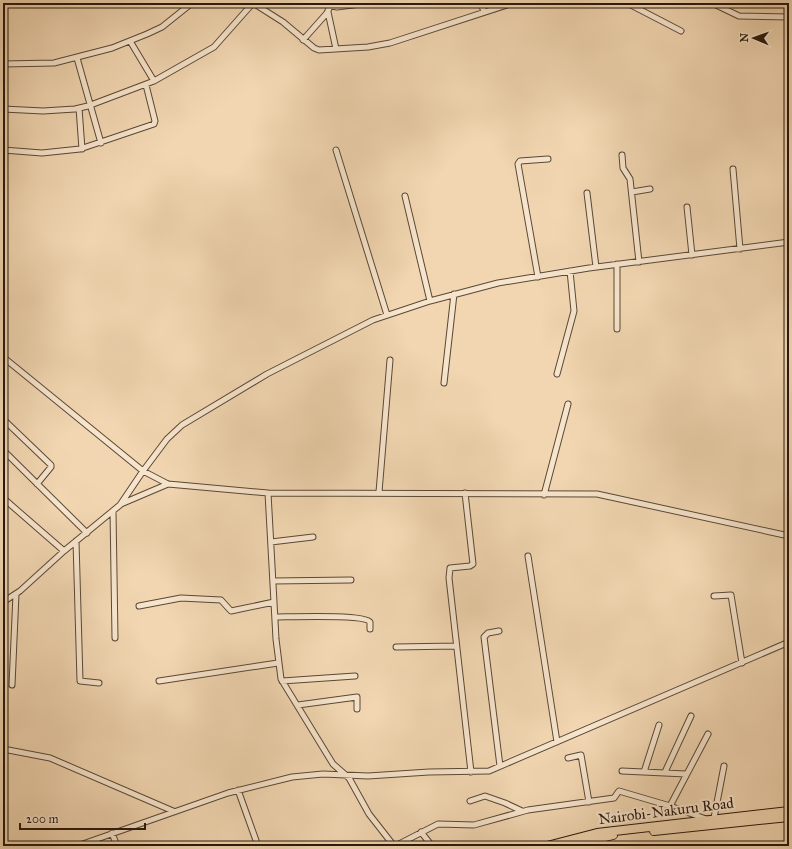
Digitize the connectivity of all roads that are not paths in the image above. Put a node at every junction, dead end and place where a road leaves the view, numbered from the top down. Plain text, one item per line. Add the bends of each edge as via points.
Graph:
1 (192, 3) edge
2 (253, 3) edge
3 (319, 3) edge
4 (368, 3) edge
5 (481, 3) edge
6 (513, 3) edge
7 (626, 3) edge
8 (712, 3) edge
9 (343, 5) edge
10 (329, 9) junction
11 (484, 12) junction
12 (789, 17) edge
13 (681, 31) dead end
14 (302, 40) junction
15 (130, 41) junction
16 (336, 49) junction
17 (77, 58) junction
18 (3, 64) edge
19 (154, 81) junction
20 (146, 85) junction
21 (91, 105) junction
22 (79, 108) junction
23 (3, 109) edge
24 (101, 143) junction
25 (82, 148) junction
26 (3, 150) edge
27 (336, 150) dead end
28 (622, 155) dead end
29 (548, 159) dead end
30 (733, 169) dead end
31 (650, 189) dead end
32 (632, 192) junction
33 (588, 193) dead end
34 (405, 196) dead end
35 (688, 207) dead end
36 (789, 242) edge
37 (740, 248) junction
38 (692, 255) junction
39 (639, 262) junction
40 (617, 264) junction
41 (596, 267) junction
42 (570, 271) junction
43 (538, 277) junction
44 (454, 294) junction
45 (430, 301) junction
46 (387, 315) junction
47 (617, 329) dead end
48 (3, 357) edge
49 (390, 360) dead end
50 (557, 374) dead end
51 (444, 383) dead end
52 (568, 404) dead end
53 (3, 419) edge
54 (3, 450) edge
55 (142, 470) junction
56 (37, 484) junction
57 (168, 484) junction
58 (379, 492) junction
59 (268, 493) junction
60 (465, 493) junction
61 (544, 494) junction
62 (3, 498) edge
63 (120, 505) junction
64 (113, 511) junction
65 (87, 533) junction
66 (789, 536) edge
67 (312, 538) dead end
68 (76, 541) junction
69 (271, 542) junction
70 (64, 551) junction
71 (528, 556) dead end
72 (350, 580) dead end
73 (273, 581) junction
74 (16, 594) junction
75 (714, 596) dead end
76 (3, 602) edge
77 (274, 602) junction
78 (139, 606) dead end
79 (3, 609) edge
80 (275, 618) junction
81 (370, 629) dead end
82 (499, 631) dead end
83 (115, 638) dead end
84 (789, 642) edge
85 (456, 646) junction
86 (396, 647) dead end
87 (278, 663) junction
88 (742, 663) junction
89 (355, 676) dead end
90 (159, 681) dead end
91 (282, 681) junction
92 (99, 683) dead end
93 (12, 685) dead end
94 (298, 705) junction
95 (358, 709) dead end
96 (691, 716) dead end
97 (659, 725) dead end
98 (708, 734) dead end
99 (557, 742) junction
100 (3, 749) edge
101 (568, 758) dead end
102 (500, 766) junction
103 (724, 766) dead end
104 (622, 771) dead end
105 (471, 772) junction
106 (644, 772) junction
107 (665, 772) junction
108 (686, 774) junction
109 (346, 775) junction
110 (238, 790) junction
111 (470, 801) dead end
112 (588, 802) junction
113 (670, 806) junction
114 (173, 811) junction
115 (522, 811) junction
116 (789, 811) edge
117 (789, 817) edge
118 (710, 819) junction
119 (421, 832) junction
120 (112, 833) junction
121 (77, 846) edge
122 (117, 846) edge
123 (258, 846) edge
124 (395, 846) edge
125 (432, 846) edge
126 (547, 846) edge
127 (568, 846) edge

1 - 15 street via 162,26
2 - 14 street via 283,22
2 - 19 street via 214,47
3 - 10 street
4 - 9 street
5 - 11 street
6 - 11 street
7 - 13 street
8 - 12 street via 739,16
9 - 10 street
10 - 14 street
10 - 16 street
11 - 16 street via 390,43
14 - 16 street via 316,49
15 - 17 street
15 - 19 street
17 - 18 street via 41,65
17 - 21 street
19 - 20 street
20 - 21 street
20 - 24 street via 155,123
21 - 22 street
21 - 24 street
22 - 23 street via 43,111
22 - 25 street
24 - 25 street
25 - 26 street via 42,153
27 - 46 street
28 - 32 street via 624,171 630,179
29 - 43 street via 520,161 518,164
30 - 37 street
31 - 32 street
32 - 39 street
33 - 41 street
34 - 45 street
35 - 38 street
36 - 37 street
37 - 38 street
38 - 39 street
39 - 40 street
40 - 41 street
40 - 47 street
41 - 42 street
42 - 43 street
42 - 50 street via 574,311
43 - 44 street via 498,283
44 - 45 street
44 - 51 street
45 - 46 street
46 - 55 street via 267,374 182,425
48 - 55 street
49 - 58 street
52 - 61 street
53 - 56 street via 51,464
54 - 56 street
55 - 57 street
55 - 63 street
56 - 65 street
57 - 59 street
57 - 63 street
58 - 59 street
58 - 60 street
59 - 69 street
60 - 61 street
60 - 85 street via 473,564 452,567 449,570
61 - 66 street via 601,495
62 - 70 street
63 - 64 street
64 - 65 street
64 - 83 street
65 - 68 street
67 - 69 street
68 - 70 street
68 - 92 street via 80,681
69 - 73 street
70 - 74 street
71 - 99 street
72 - 73 street
73 - 77 street
74 - 76 street
74 - 93 street
75 - 88 street via 731,595
76 - 79 street
77 - 78 street via 231,611 221,600 181,598
77 - 80 street
80 - 81 street via 367,619 370,622
80 - 87 street
82 - 102 street via 488,633 484,637
84 - 88 street
85 - 86 street
85 - 105 street
87 - 90 street
87 - 91 street
88 - 99 street
89 - 91 street
91 - 94 street
94 - 95 street via 357,697
94 - 109 street via 333,764
96 - 107 street
97 - 106 street
98 - 108 street
99 - 102 street
100 - 114 street via 50,758
101 - 112 street via 581,755
102 - 105 street via 483,772
103 - 118 street
104 - 106 street
105 - 109 street
106 - 107 street
107 - 108 street
108 - 113 street
109 - 110 street via 304,775
109 - 124 street via 375,823
110 - 114 street
110 - 123 street
111 - 115 street via 485,796
112 - 113 street via 614,798 621,791
112 - 115 street
113 - 118 street
114 - 120 street
115 - 119 street via 474,825 438,824
116 - 118 highway, Nairobi-Nakuru Road
117 - 127 highway via 616,835
118 - 126 highway, Nairobi-Nakuru Road via 597,833
119 - 124 street
119 - 125 street
120 - 121 street
120 - 122 street

